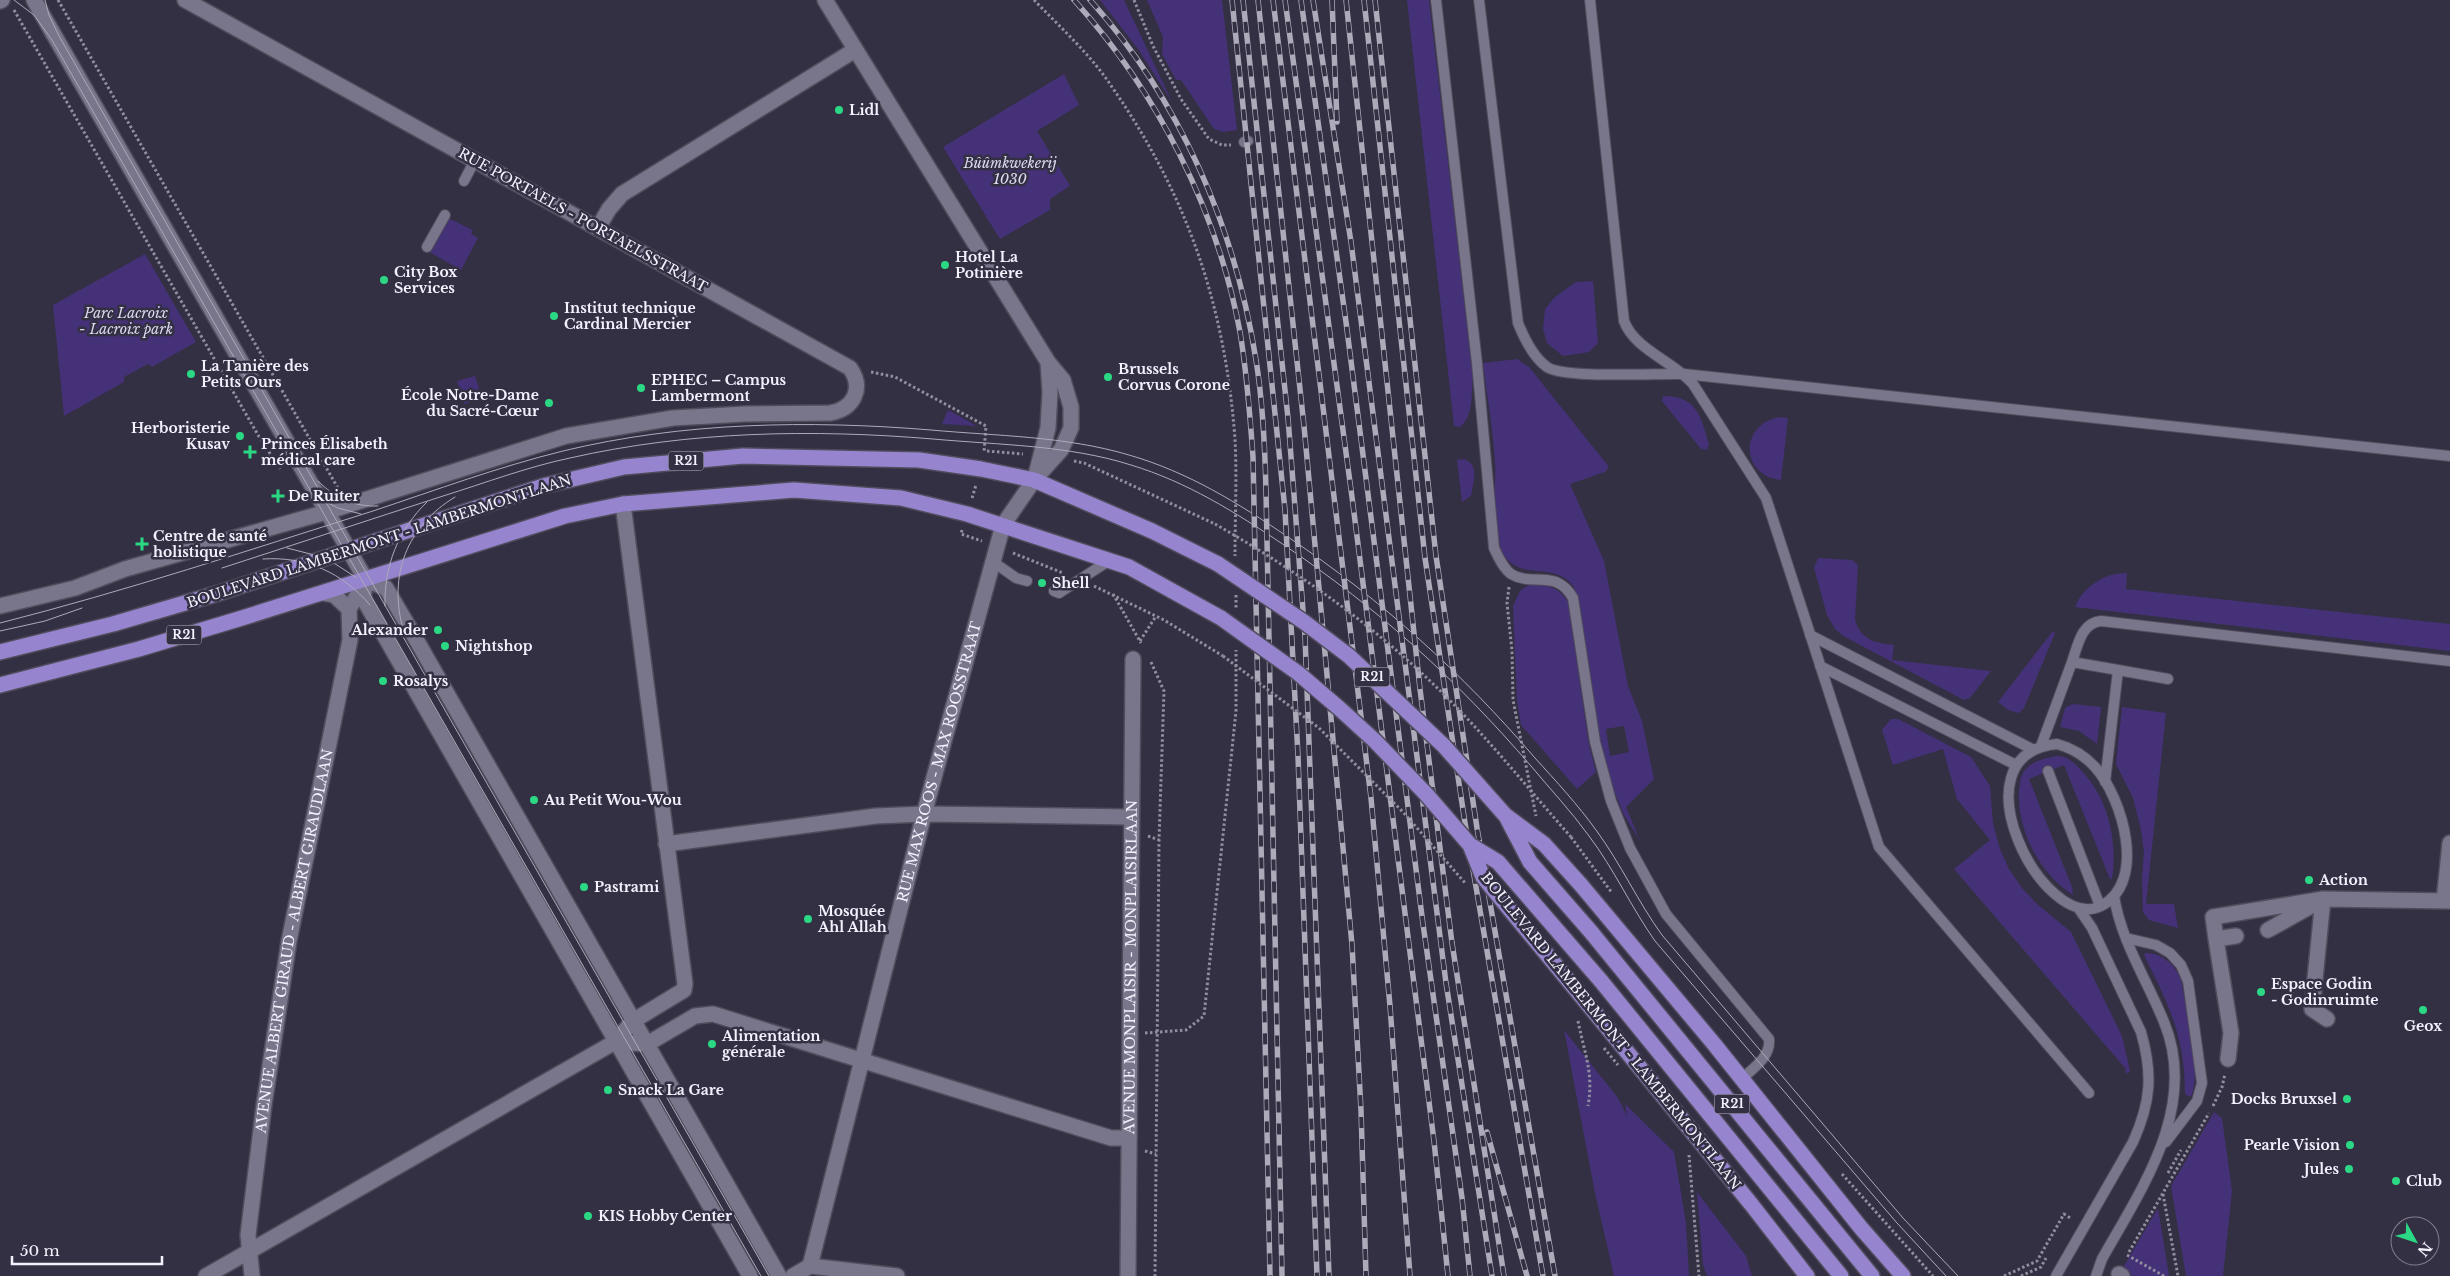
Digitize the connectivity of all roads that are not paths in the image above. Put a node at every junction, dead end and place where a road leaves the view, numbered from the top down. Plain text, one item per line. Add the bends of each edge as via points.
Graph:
1 (34, 0) edge
2 (185, 0) edge
3 (825, 0) edge
4 (1436, 0) edge
5 (1479, 0) edge
6 (1590, 0) edge
7 (855, 50) junction
8 (475, 160) junction
9 (464, 181) dead end
10 (445, 215) dead end
11 (598, 228) junction
12 (427, 247) dead end
13 (1048, 362) junction
14 (1684, 374) junction
15 (1048, 456) junction
16 (2450, 456) edge
17 (1034, 480) junction
18 (623, 504) junction
19 (327, 512) junction
20 (1002, 525) junction
21 (349, 551) junction
22 (992, 560) junction
23 (1110, 560) junction
24 (366, 580) junction
25 (1027, 581) dead end
26 (1054, 591) dead end
27 (323, 594) junction
28 (0, 606) edge
29 (349, 609) junction
30 (1810, 635) junction
31 (0, 652) edge
32 (1133, 653) road end
33 (2450, 661) edge
34 (2072, 662) junction
35 (1820, 666) junction
36 (2118, 670) junction
37 (2168, 679) dead end
38 (0, 685) edge
39 (2036, 748) junction
40 (2016, 765) junction
41 (2048, 771) dead end
42 (2105, 782) junction
43 (924, 814) junction
44 (1505, 815) junction
45 (1131, 817) junction
46 (2450, 843) edge
47 (666, 844) junction
48 (1470, 845) junction
49 (2114, 896) junction
50 (2323, 899) junction
51 (2447, 901) edge
52 (2100, 906) junction
53 (2079, 909) junction
54 (2268, 930) dead end
55 (2236, 936) dead end
56 (2126, 938) junction
57 (2216, 939) junction
58 (2327, 1020) dead end
59 (633, 1021) junction
60 (615, 1042) junction
61 (647, 1044) junction
62 (2228, 1059) road end
63 (862, 1061) junction
64 (1742, 1079) junction
65 (2089, 1093) dead end
66 (1129, 1138) junction
67 (2163, 1147) junction
68 (251, 1249) junction
69 (810, 1266) junction
70 (206, 1276) edge
71 (252, 1276) edge
72 (750, 1276) edge
73 (779, 1276) edge
74 (793, 1276) edge
75 (897, 1276) edge
76 (1128, 1276) edge
77 (1807, 1276) edge
78 (1841, 1276) edge
79 (1872, 1276) edge
80 (1904, 1276) edge
81 (2056, 1276) edge
82 (2096, 1276) edge

1 - 19 street
2 - 8 street, RUE PORTAELS - PORTAELSSTRAAT
3 - 7 street, RUE MAX ROOS - MAX ROOSSTRAAT
4 - 64 lane via 1477,363 1494,548 1512,575 1554,581 1569,591 1573,598 1595,742 1611,802 1630,848 1672,922 1769,1040 1764,1056
5 - 14 lane via 1518,323 1524,337 1547,367 1558,371
6 - 14 lane via 1624,321 1629,333
7 - 11 street via 622,194 608,209
7 - 13 street, RUE MAX ROOS - MAX ROOSSTRAAT
8 - 9 lane
8 - 11 street, RUE PORTAELS - PORTAELSSTRAAT
10 - 12 lane
11 - 19 street, RUE PORTAELS - PORTAELSSTRAAT via 850,368 856,382 854,398 837,412 673,418 597,429 534,444
13 - 15 street
13 - 15 street, RUE MAX ROOS - MAX ROOSSTRAAT via 1063,380 1071,407 1071,428 1063,446
14 - 16 lane
14 - 30 lane via 1766,498
15 - 17 street, RUE MAX ROOS - MAX ROOSSTRAAT
17 - 20 street, RUE MAX ROOS - MAX ROOSSTRAAT
17 - 21 main road, BOULEVARD LAMBERMONT - LAMBERMONTLAAN / R21 via 919,460 743,456 657,464 543,486
17 - 44 main road, BOULEVARD LAMBERMONT - LAMBERMONTLAAN / R21, bridge via 1152,531 1218,564 1304,622 1349,656 1444,746
18 - 20 main road, BOULEVARD LAMBERMONT - LAMBERMONTLAAN / R21 via 794,490 902,498
18 - 24 main road, BOULEVARD LAMBERMONT - LAMBERMONTLAAN / R21 via 565,516
18 - 47 street
19 - 21 street
19 - 28 street via 125,569 75,588
20 - 22 street, RUE MAX ROOS - MAX ROOSSTRAAT
20 - 23 main road, BOULEVARD LAMBERMONT - LAMBERMONTLAAN / R21
21 - 24 street
21 - 31 main road, BOULEVARD LAMBERMONT - LAMBERMONTLAAN / R21 via 122,621
22 - 25 lane via 1016,578
22 - 43 street, RUE MAX ROOS - MAX ROOSSTRAAT
23 - 26 lane via 1059,593
23 - 48 main road, BOULEVARD LAMBERMONT - LAMBERMONTLAAN / R21, bridge via 1228,616 1354,722 1426,794
24 - 27 main road, BOULEVARD LAMBERMONT - LAMBERMONTLAAN / R21
24 - 29 street
24 - 59 street via 386,588
24 - 60 street via 363,598
27 - 29 street via 334,595
27 - 38 main road, BOULEVARD LAMBERMONT - LAMBERMONTLAAN / R21 via 139,649
29 - 68 street, AVENUE ALBERT GIRAUD - ALBERT GIRAUDLAAN via 350,640 289,941 264,1105 248,1235
30 - 35 lane
30 - 39 lane
32 - 45 street, AVENUE MONPLAISIR - MONPLAISIRLAAN
33 - 34 lane via 2101,621 2085,629
34 - 36 lane
34 - 39 lane
35 - 40 lane
35 - 65 lane via 1879,847
36 - 37 lane
36 - 42 lane
39 - 40 lane
39 - 42 lane via 2056,744 2077,751 2096,768
40 - 53 lane via 2009,783 2010,812 2021,848 2043,883
41 - 52 lane
42 - 49 lane via 2126,841 2126,870
43 - 45 street
43 - 47 street via 876,816
43 - 63 street, RUE MAX ROOS - MAX ROOSSTRAAT
44 - 64 main road, BOULEVARD LAMBERMONT - LAMBERMONTLAAN, bridge via 1544,844 1581,885
44 - 79 main road, R21, bridge via 1530,862
45 - 66 street, AVENUE MONPLAISIR - MONPLAISIRLAAN
46 - 51 street
47 - 59 street via 684,990
48 - 77 main road, BOULEVARD LAMBERMONT - LAMBERMONTLAAN, bridge via 1483,877
48 - 78 main road, R21, bridge via 1498,862 1601,981
49 - 52 lane
49 - 56 lane via 2119,923
50 - 51 street
50 - 54 street
50 - 57 street via 2213,917
50 - 58 street via 2312,1010
52 - 53 lane via 2090,910
53 - 81 lane via 2092,928 2141,1032 2150,1087 2143,1120 2133,1142
55 - 57 street
56 - 67 lane via 2165,1025 2174,1062 2173,1102
56 - 67 lane via 2170,953 2181,965 2188,982 2202,1084 2197,1101
57 - 62 street via 2231,1033
59 - 60 street
59 - 61 street
60 - 61 street
60 - 68 street
60 - 72 street
61 - 63 street via 695,1016 713,1014
61 - 73 street
63 - 66 street via 1111,1138
63 - 69 street, RUE MAX ROOS - MAX ROOSSTRAAT
64 - 80 main road, BOULEVARD LAMBERMONT - LAMBERMONTLAAN via 1861,1228
66 - 76 street, AVENUE MONPLAISIR - MONPLAISIRLAAN
67 - 82 lane via 2102,1259
68 - 70 street
68 - 71 street, AVENUE ALBERT GIRAUD - ALBERT GIRAUDLAAN
69 - 74 street
69 - 75 street

